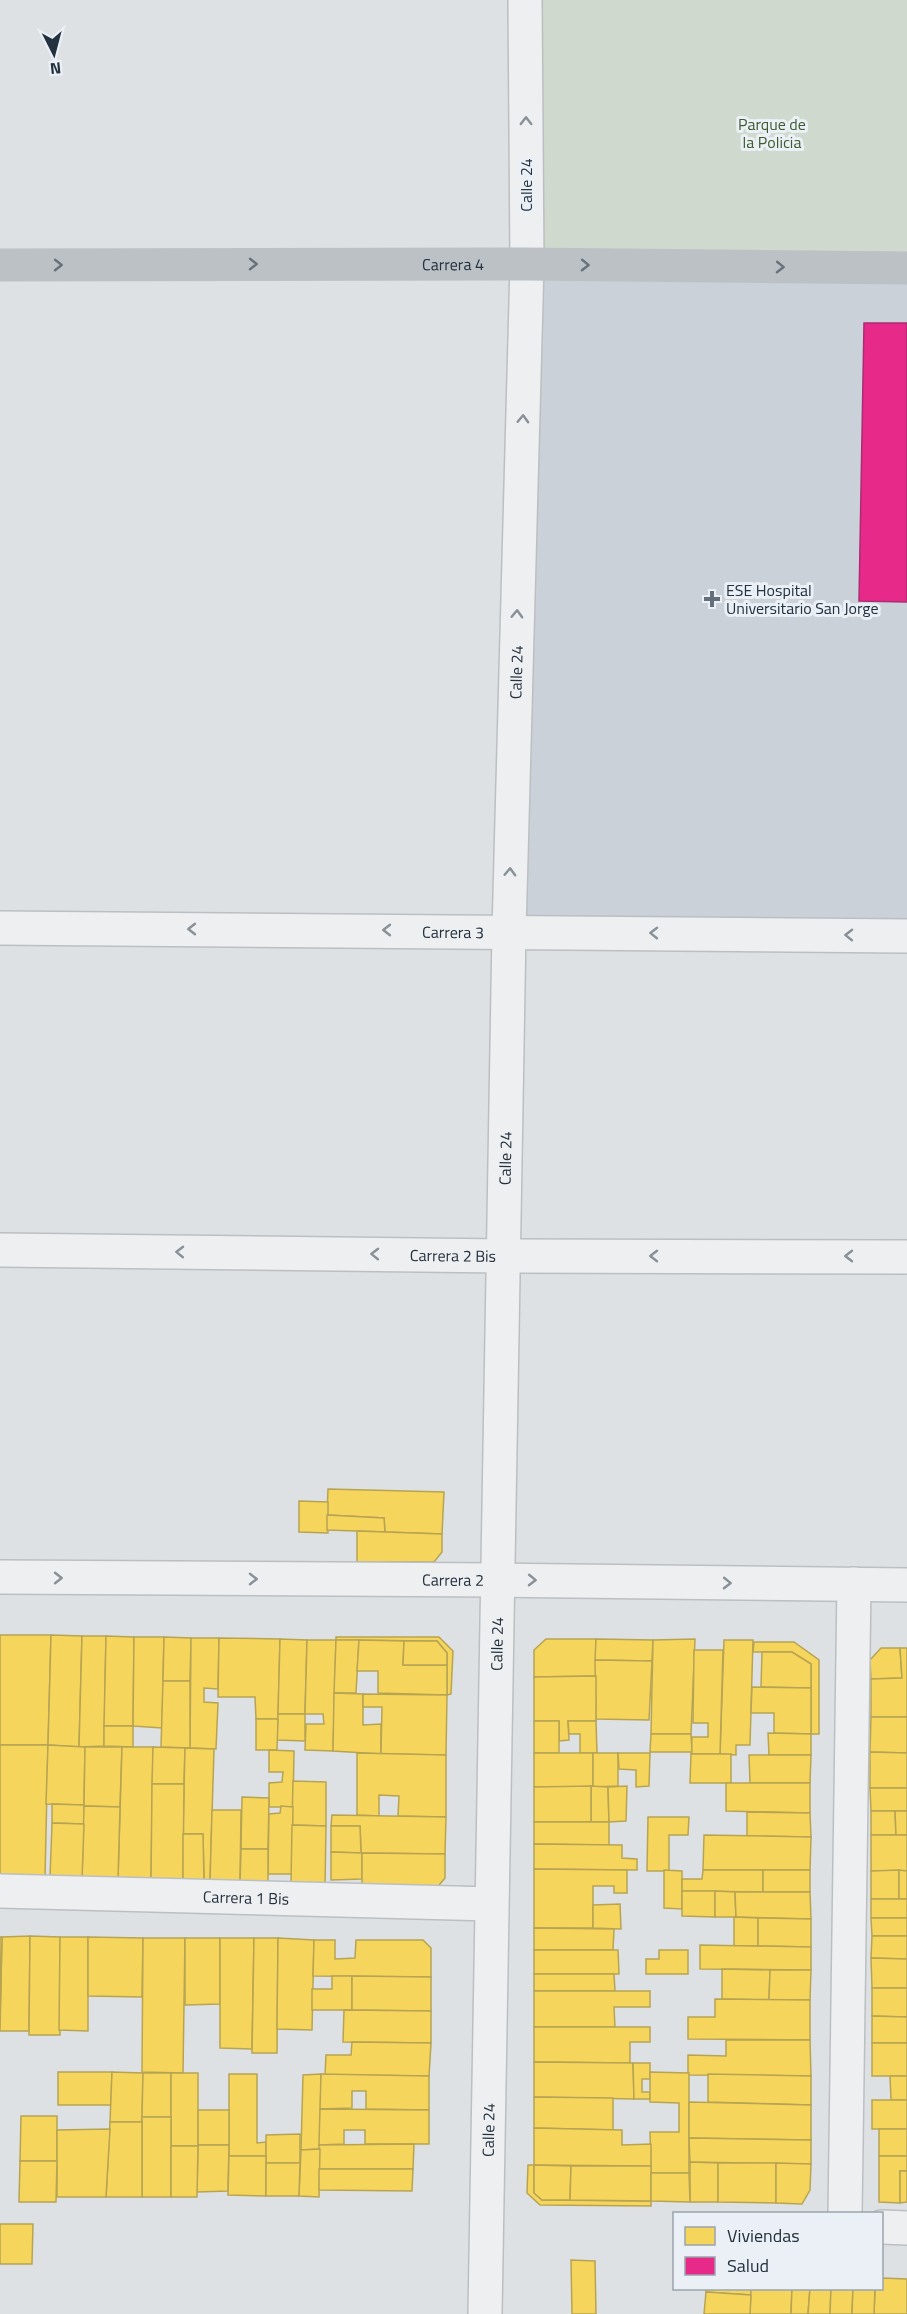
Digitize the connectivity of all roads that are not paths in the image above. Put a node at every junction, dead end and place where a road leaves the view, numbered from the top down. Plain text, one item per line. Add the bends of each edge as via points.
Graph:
1 (525, 0) edge
2 (527, 264) junction
3 (0, 265) edge
4 (907, 268) edge
5 (0, 928) edge
6 (509, 931) junction
7 (907, 936) edge
8 (0, 1250) edge
9 (503, 1256) junction
10 (907, 1257) edge
11 (0, 1577) edge
12 (496, 1580) junction
13 (854, 1584) junction
14 (907, 1585) edge
15 (0, 1892) edge
16 (491, 1904) junction
17 (845, 2212) edge
18 (883, 2227) edge
19 (907, 2228) edge
20 (485, 2314) edge

2 -> 1 street, Calle 24
3 -> 2 main road, Carrera 4
2 -> 4 main road, Carrera 4
6 -> 2 street, Calle 24
6 -> 5 street, Carrera 3
7 -> 6 street, Carrera 3
6 - 9 street, Calle 24
9 -> 8 street, Carrera 2 Bis
10 -> 9 street, Carrera 2 Bis
9 - 12 street, Calle 24
11 -> 12 street, Carrera 2
12 -> 13 street, Carrera 2
12 - 16 street, Calle 24
13 - 14 street, Carrera 2
13 - 17 street
15 - 16 street, Carrera 1 Bis
16 - 20 street, Calle 24
18 - 19 street

